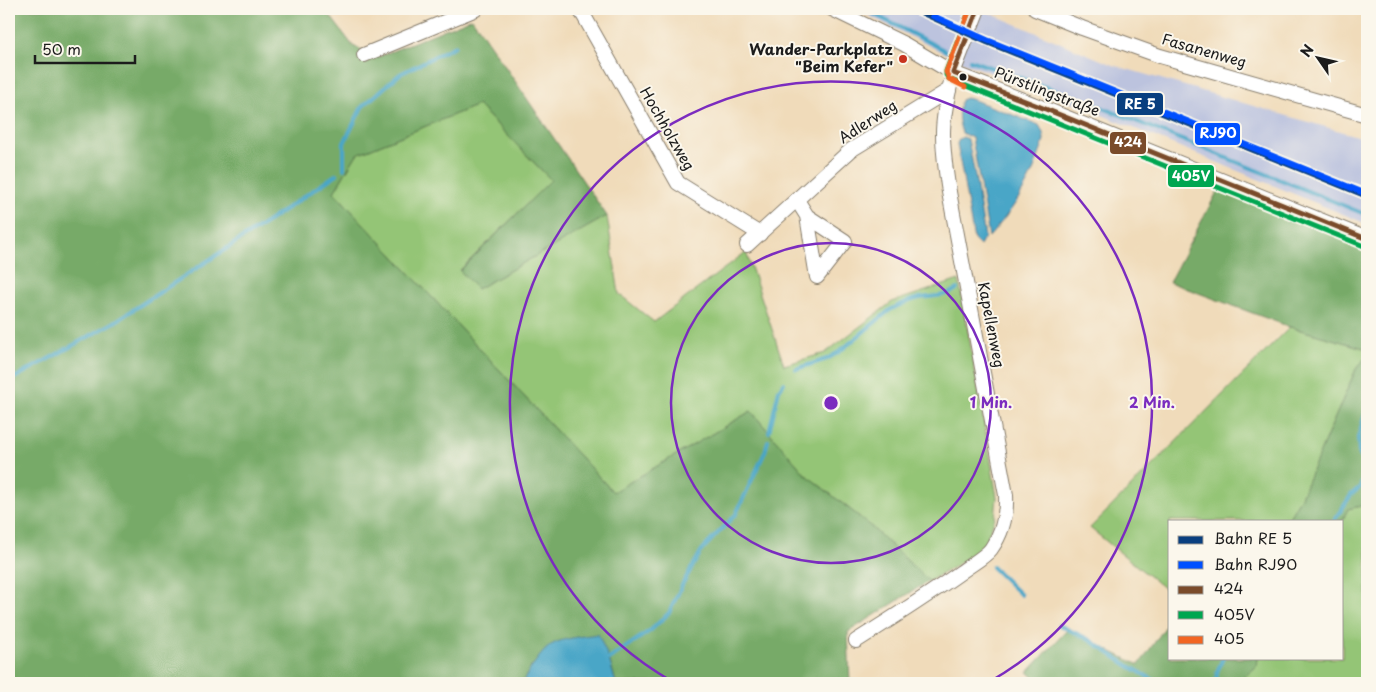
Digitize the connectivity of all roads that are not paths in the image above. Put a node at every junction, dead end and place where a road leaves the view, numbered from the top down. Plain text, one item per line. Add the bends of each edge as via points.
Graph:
1 (476, 9) edge
2 (579, 9) edge
3 (832, 9) edge
4 (978, 9) edge
5 (1035, 9) edge
6 (364, 55) dead end
7 (953, 74) junction
8 (949, 90) junction
9 (1367, 115) edge
10 (797, 200) junction
11 (806, 216) dead end
12 (760, 234) junction
13 (1367, 239) edge
14 (747, 245) dead end
15 (856, 641) dead end

1 - 6 street
2 - 12 street, Hochholzweg via 678,184
3 - 7 street, Pürstlingstraße via 904,44
4 - 7 street
5 - 9 street, Fasanenweg via 1160,56
7 - 8 street
7 - 13 street, Pürstlingstraße
8 - 10 street, Adlerweg via 851,150
8 - 15 street, Kapellenweg via 943,132 944,158 1005,487 1005,520 990,551
10 - 11 street
10 - 12 street, Adlerweg
12 - 14 street, Adlerweg

